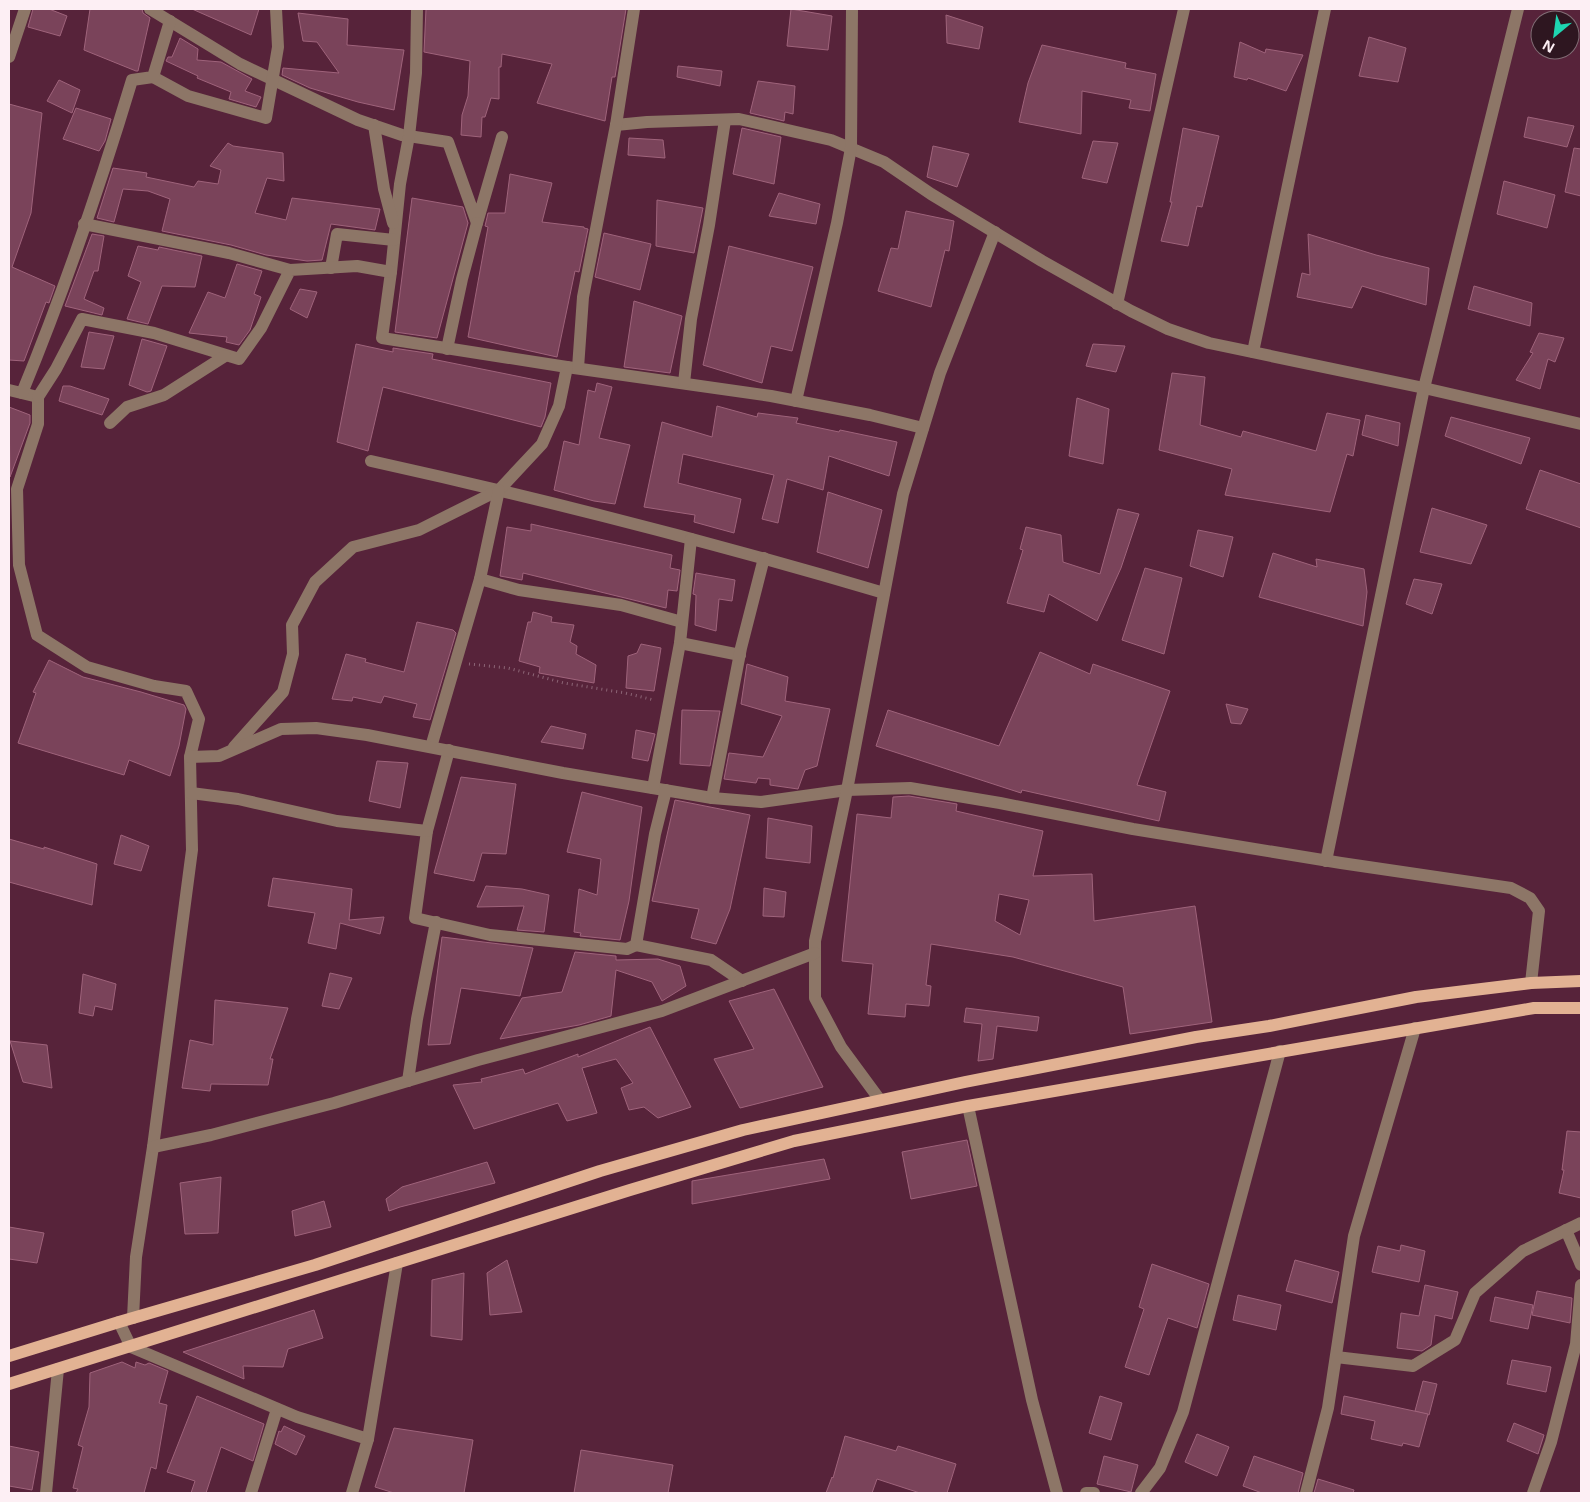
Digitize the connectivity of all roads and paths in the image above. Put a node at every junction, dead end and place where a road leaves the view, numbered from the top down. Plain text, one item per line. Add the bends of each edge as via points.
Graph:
1 (25, 9) edge
2 (150, 9) edge
3 (276, 9) edge
4 (417, 9) edge
5 (634, 9) edge
6 (852, 9) edge
7 (1184, 9) edge
8 (1325, 9) edge
9 (1518, 9) edge
10 (170, 21) junction
11 (14, 24) edge
12 (9, 57) edge
13 (153, 77) junction
14 (272, 79) junction
15 (725, 120) junction
16 (374, 125) junction
17 (616, 125) junction
18 (409, 136) junction
19 (502, 137) dead end
20 (851, 148) junction
21 (477, 223) junction
22 (84, 224) junction
23 (995, 232) junction
24 (395, 235) junction
25 (331, 268) junction
26 (290, 270) junction
27 (391, 272) junction
28 (1117, 304) junction
29 (447, 349) junction
30 (1253, 352) junction
31 (225, 356) junction
32 (572, 368) junction
33 (684, 383) junction
34 (1424, 388) junction
35 (9, 390) edge
36 (22, 393) junction
37 (38, 397) junction
38 (796, 400) junction
39 (1581, 421) edge
40 (110, 423) dead end
41 (923, 428) junction
42 (371, 461) dead end
43 (499, 490) junction
44 (691, 539) junction
45 (764, 558) junction
46 (480, 580) junction
47 (884, 593) junction
48 (682, 622) junction
49 (680, 643) junction
50 (740, 655) junction
51 (456, 663) junction
52 (669, 703) junction
53 (431, 747) junction
54 (449, 750) junction
55 (231, 751) junction
56 (190, 757) junction
57 (653, 788) junction
58 (666, 790) junction
59 (847, 790) junction
60 (191, 793) junction
61 (712, 798) junction
62 (428, 831) junction
63 (1326, 861) junction
64 (436, 922) junction
65 (636, 945) junction
66 (815, 953) junction
67 (742, 981) junction
68 (1581, 982) edge
69 (1531, 983) junction
70 (1581, 1008) edge
71 (1415, 1028) junction
72 (1280, 1051) junction
73 (408, 1081) junction
74 (880, 1100) junction
75 (968, 1106) junction
76 (153, 1147) junction
77 (1581, 1223) edge
78 (1566, 1230) junction
79 (398, 1263) junction
80 (1581, 1265) edge
81 (1581, 1285) edge
82 (133, 1318) junction
83 (119, 1322) junction
84 (1578, 1345) edge
85 (131, 1347) junction
86 (9, 1356) edge
87 (1336, 1357) junction
88 (58, 1369) junction
89 (9, 1384) edge
90 (277, 1409) junction
91 (368, 1440) junction
92 (46, 1493) edge
93 (251, 1493) edge
94 (352, 1493) edge
95 (1056, 1493) edge
96 (1086, 1493) edge
97 (1094, 1493) edge
98 (1141, 1493) edge
99 (1306, 1493) edge
100 (1533, 1493) edge

1 - 11 street
2 - 10 street
3 - 14 street via 278,47
4 - 18 street via 416,73
5 - 17 street
6 - 20 street
7 - 28 street
8 - 30 street
9 - 34 street
10 - 13 street
10 - 14 street via 240,64
11 - 12 street
13 - 14 street via 188,96 266,118
13 - 22 street via 132,80
14 - 16 street
15 - 17 street
15 - 20 street via 831,140
15 - 33 street via 691,319
16 - 18 street
16 - 24 street
17 - 32 street
18 - 21 street via 448,142
18 - 24 street
19 - 21 street
20 - 23 street via 884,162
20 - 38 street
21 - 29 street
22 - 26 street via 229,253
22 - 36 street
23 - 28 street
23 - 41 street via 940,373
24 - 25 street via 337,234
24 - 27 street
25 - 26 street
25 - 27 street via 357,266
26 - 31 street via 261,328 239,359
27 - 29 street via 382,338
28 - 30 street via 1176,332
29 - 32 street
30 - 34 street
31 - 37 street via 154,333 82,319
31 - 40 street via 164,395 127,407
32 - 33 street
32 - 43 street via 542,444
33 - 38 street
34 - 39 street
34 - 63 street
35 - 36 street
36 - 37 street
37 - 56 street via 38,424 17,490 19,565 37,635 87,667 154,686 186,691 199,719
38 - 41 street
41 - 47 street via 903,494
42 - 43 street
43 - 44 street
43 - 46 street
43 - 55 street via 419,530 353,546 314,582 292,625 293,654 282,692
44 - 45 street
44 - 48 street
45 - 47 street
45 - 50 street
46 - 48 street via 519,590 621,605
46 - 51 street
47 - 59 street
48 - 49 street
49 - 50 street
49 - 52 street
50 - 61 street
51 - 52 path via 508,668 564,683
51 - 53 street
52 - 57 street
53 - 54 street
53 - 55 street via 367,735 295,728 281,730
54 - 57 street
54 - 62 street
55 - 56 street via 220,756
56 - 60 street
57 - 58 street
58 - 61 street
58 - 65 street
59 - 61 street via 762,802
59 - 63 street via 910,788
59 - 66 street
60 - 62 street via 238,799 337,821
60 - 76 street via 192,850
62 - 64 street via 415,918
63 - 69 street via 1511,888 1530,898 1539,911
64 - 65 street via 490,935 627,949
64 - 73 street
65 - 67 street via 711,960
66 - 67 street
66 - 74 street via 814,998 841,1047
67 - 73 street via 662,1011
68 - 69 main road
69 - 74 main road via 1416,997
70 - 71 main road via 1534,1008
71 - 72 main road
71 - 87 street via 1354,1236
72 - 75 main road
72 - 98 street via 1183,1412 1160,1468
73 - 76 street via 211,1135
74 - 82 main road via 743,1130 600,1171 316,1265
75 - 79 main road via 794,1141
75 - 95 street via 1032,1400
76 - 82 street via 136,1257
77 - 78 street
78 - 80 street
78 - 87 street via 1522,1252 1475,1293 1455,1340 1413,1366
79 - 85 main road
79 - 91 street
81 - 84 street
82 - 83 main road
83 - 85 street
83 - 86 main road
84 - 100 street
85 - 88 main road
85 - 90 street
87 - 99 street via 1328,1408
88 - 89 main road
88 - 92 street
90 - 91 street
90 - 93 street
91 - 94 street
96 - 97 street

